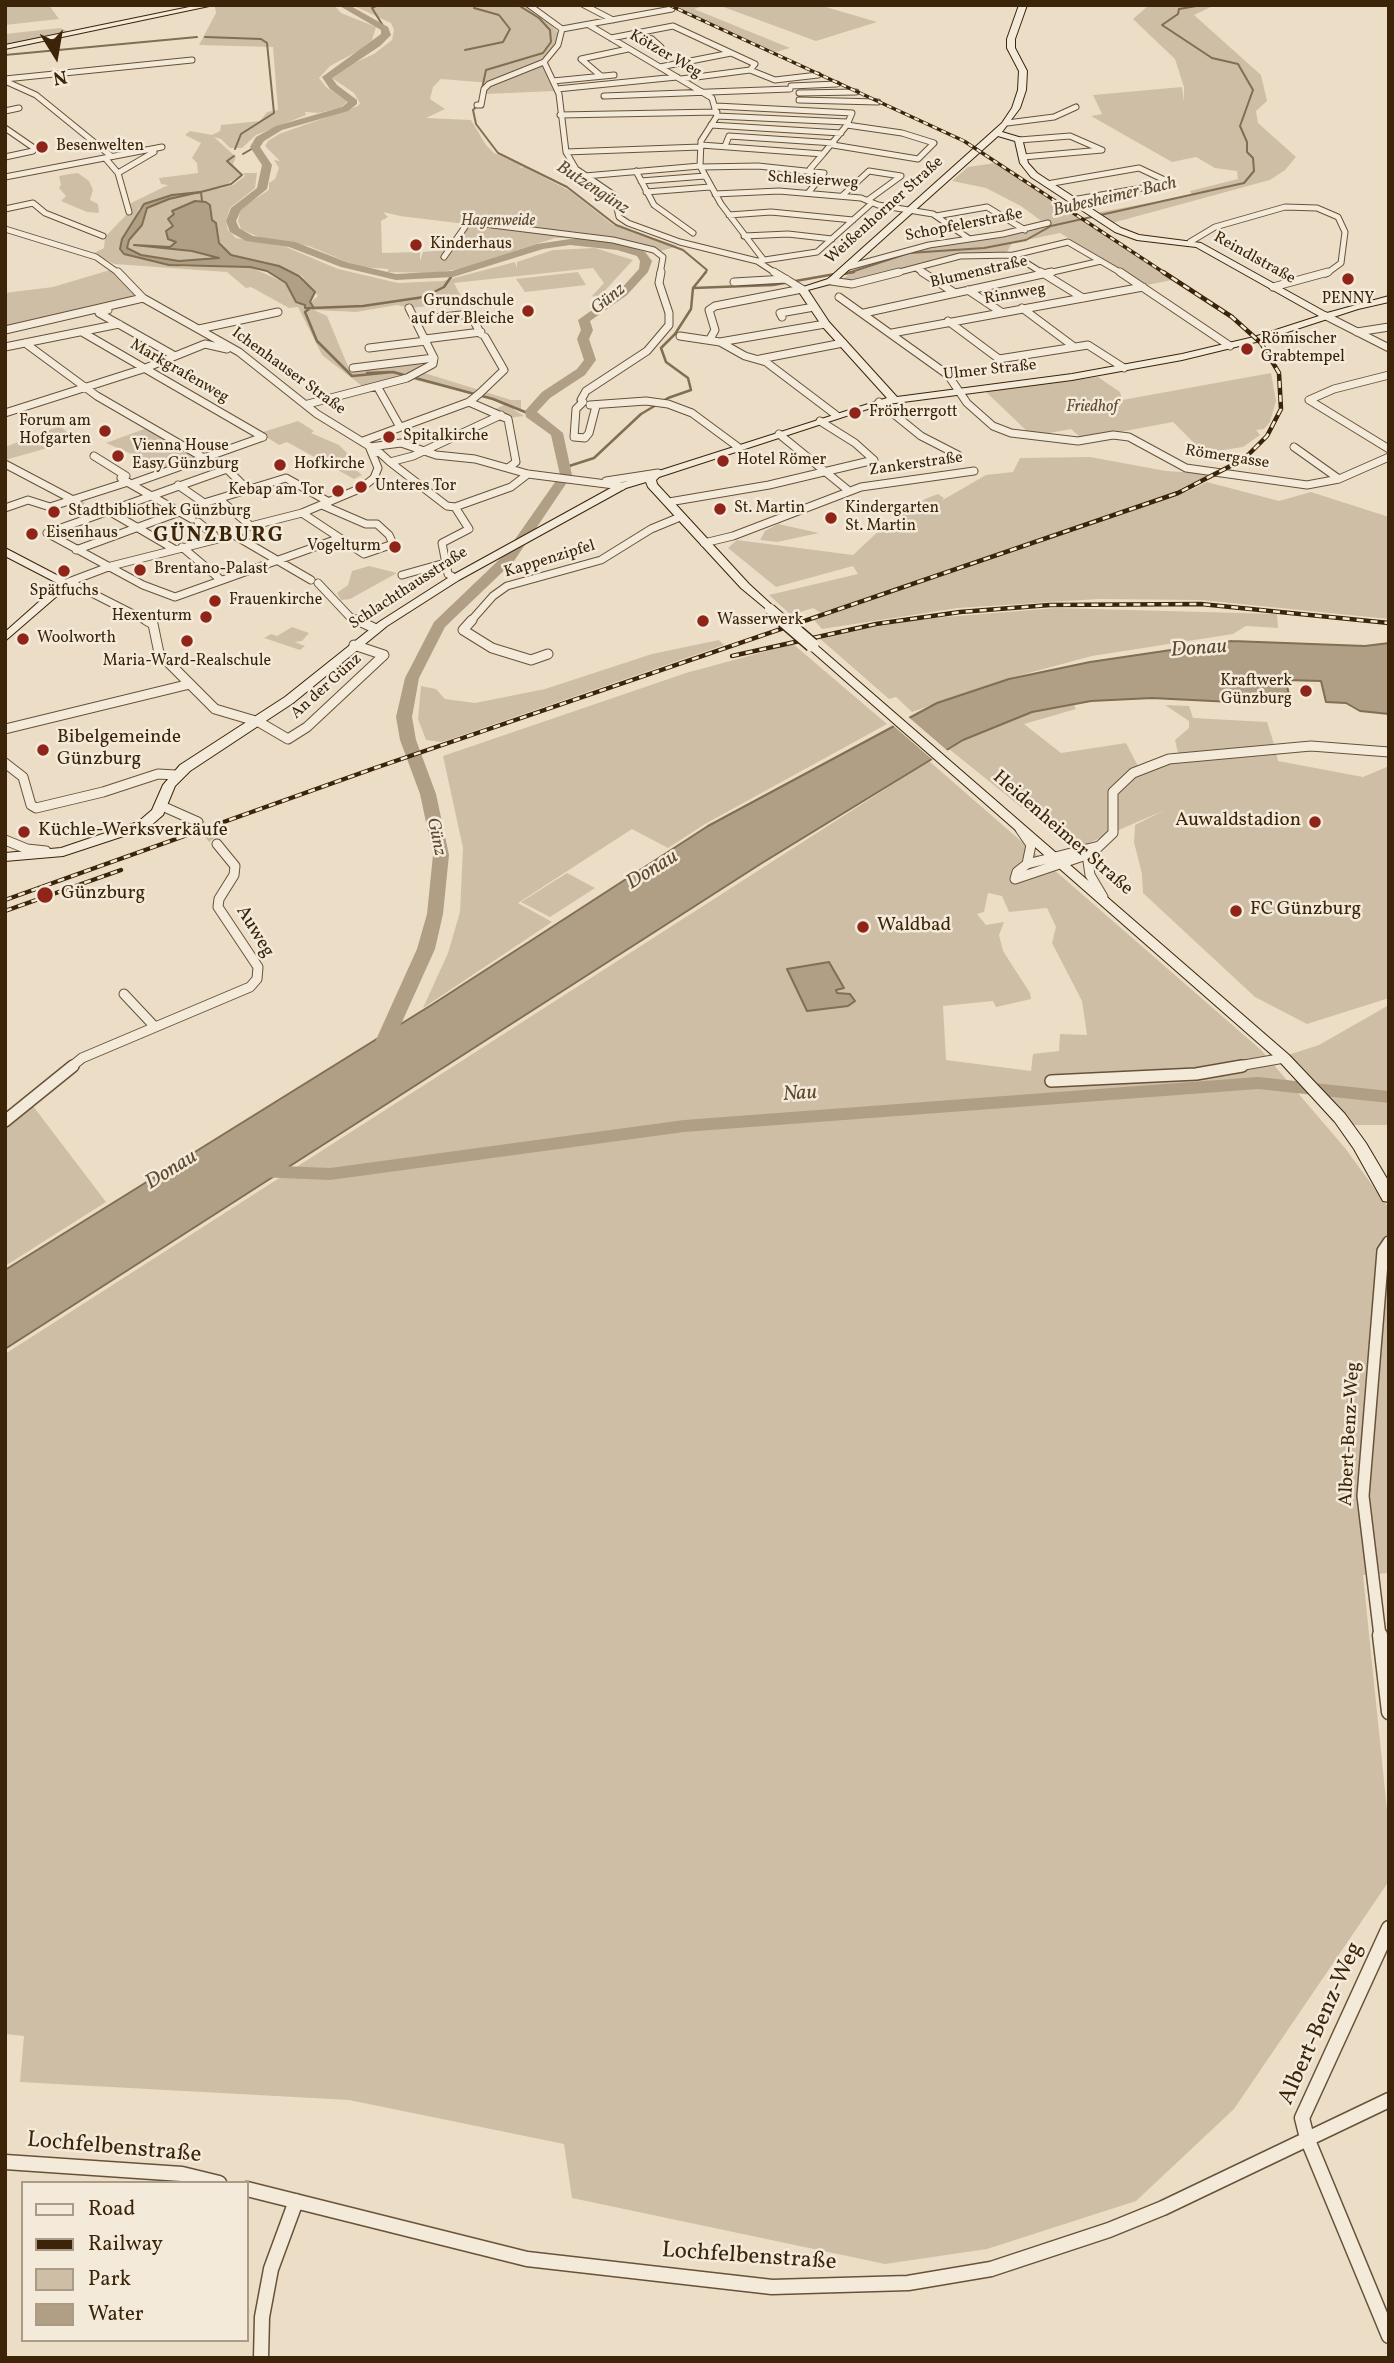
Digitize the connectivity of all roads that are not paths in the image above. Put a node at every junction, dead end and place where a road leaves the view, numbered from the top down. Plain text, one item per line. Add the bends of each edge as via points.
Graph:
1 (211, 5) edge
2 (529, 5) edge
3 (584, 5) edge
4 (1023, 5) edge
5 (639, 7) dead end
6 (672, 9) dead end
7 (651, 13) junction
8 (613, 20) junction
9 (589, 24) junction
10 (562, 29) junction
11 (633, 34) junction
12 (611, 38) junction
13 (5, 47) edge
14 (662, 47) dead end
15 (628, 49) junction
16 (731, 53) junction
17 (192, 60) dead end
18 (544, 62) junction
19 (663, 69) junction
20 (752, 71) junction
21 (818, 75) dead end
22 (601, 76) junction
23 (679, 78) junction
24 (5, 80) edge
25 (775, 80) junction
26 (553, 81) junction
27 (837, 84) dead end
28 (788, 88) junction
29 (557, 89) junction
30 (704, 92) junction
31 (856, 92) dead end
32 (604, 96) dead end
33 (799, 96) junction
34 (878, 102) dead end
35 (479, 105) dead end
36 (1076, 107) dead end
37 (19, 108) dead end
38 (800, 108) junction
39 (5, 111) edge
40 (717, 111) junction
41 (560, 115) junction
42 (1007, 123) junction
43 (847, 124) junction
44 (711, 125) junction
45 (5, 128) edge
46 (841, 133) junction
47 (997, 133) junction
48 (1018, 140) junction
49 (833, 144) junction
50 (700, 146) junction
51 (725, 146) junction
52 (566, 152) junction
53 (823, 154) junction
54 (5, 157) edge
55 (1023, 157) junction
56 (106, 159) junction
57 (701, 167) junction
58 (810, 169) junction
59 (636, 171) junction
60 (118, 173) junction
61 (585, 176) junction
62 (705, 176) junction
63 (5, 177) edge
64 (640, 181) junction
65 (1047, 184) junction
66 (710, 187) junction
67 (646, 191) junction
68 (809, 192) junction
69 (715, 194) junction
70 (843, 195) junction
71 (1072, 200) junction
72 (870, 202) junction
73 (5, 208) edge
74 (908, 210) junction
75 (129, 212) dead end
76 (729, 215) junction
77 (936, 216) junction
78 (853, 220) junction
79 (1048, 223) dead end
80 (5, 229) edge
81 (110, 229) dead end
82 (1025, 230) junction
83 (693, 233) dead end
84 (103, 236) junction
85 (744, 236) junction
86 (968, 238) junction
87 (832, 239) junction
88 (1190, 242) junction
89 (87, 253) junction
90 (1014, 255) junction
91 (444, 257) dead end
92 (760, 260) junction
93 (1101, 261) junction
94 (916, 268) junction
95 (1045, 273) junction
96 (838, 274) junction
97 (734, 282) dead end
98 (793, 283) junction
99 (1143, 287) junction
100 (1273, 287) junction
101 (968, 290) junction
102 (955, 293) junction
103 (839, 297) dead end
104 (143, 298) junction
105 (1083, 298) junction
106 (1389, 299) edge
107 (132, 301) junction
108 (814, 307) junction
109 (409, 308) dead end
110 (1022, 308) junction
111 (278, 312) dead end
112 (1001, 312) junction
113 (864, 313) junction
114 (1326, 316) junction
115 (782, 317) dead end
116 (415, 320) junction
117 (948, 321) junction
118 (119, 324) junction
119 (825, 324) junction
120 (1389, 327) edge
121 (199, 329) junction
122 (5, 330) edge
123 (82, 332) junction
124 (1357, 332) junction
125 (892, 333) junction
126 (481, 335) junction
127 (5, 336) edge
128 (680, 336) dead end
129 (710, 340) junction
130 (426, 341) junction
131 (719, 342) junction
132 (25, 343) junction
133 (843, 343) junction
134 (15, 345) junction
135 (1073, 345) junction
136 (1230, 346) junction
137 (5, 347) edge
138 (369, 348) dead end
139 (1389, 348) edge
140 (239, 352) junction
141 (175, 356) junction
142 (434, 358) junction
143 (758, 359) junction
144 (353, 368) dead end
145 (1124, 368) junction
146 (143, 369) junction
147 (1389, 375) edge
148 (377, 386) junction
149 (85, 388) junction
150 (958, 390) junction
151 (477, 396) junction
152 (894, 399) junction
153 (583, 402) junction
154 (879, 402) junction
155 (5, 404) edge
156 (308, 404) junction
157 (596, 406) junction
158 (14, 410) junction
159 (5, 413) edge
160 (501, 415) junction
161 (836, 415) junction
162 (820, 421) junction
163 (400, 427) junction
164 (779, 434) junction
165 (363, 441) junction
166 (738, 447) junction
167 (1294, 447) dead end
168 (1389, 449) edge
169 (372, 450) junction
170 (423, 451) junction
171 (958, 455) dead end
172 (94, 456) dead end
173 (1389, 457) edge
174 (205, 458) junction
175 (390, 462) junction
176 (5, 464) edge
177 (508, 468) junction
178 (227, 469) junction
179 (974, 471) dead end
180 (826, 472) junction
181 (658, 473) junction
182 (528, 474) junction
183 (1339, 479) junction
184 (125, 481) junction
185 (603, 482) junction
186 (178, 485) junction
187 (622, 486) junction
188 (248, 490) junction
189 (849, 491) junction
190 (62, 493) junction
191 (149, 495) junction
192 (602, 495) junction
193 (219, 499) junction
194 (666, 500) junction
195 (41, 502) junction
196 (75, 502) junction
197 (204, 503) junction
198 (326, 503) junction
199 (455, 507) junction
200 (5, 508) edge
201 (88, 509) tunnel mouth
202 (108, 511) junction
203 (179, 512) junction
204 (302, 513) junction
205 (97, 515) junction
206 (682, 520) junction
207 (257, 526) junction
208 (139, 527) junction
209 (238, 533) junction
210 (214, 535) junction
211 (340, 538) junction
212 (202, 541) junction
213 (704, 543) junction
214 (178, 548) junction
215 (76, 550) junction
216 (6, 551) edge
217 (276, 561) junction
218 (445, 563) junction
219 (111, 566) junction
220 (402, 575) dead end
221 (458, 576) junction
222 (221, 580) junction
223 (65, 583) junction
224 (10, 628) edge
225 (376, 629) junction
226 (5, 638) edge
227 (354, 645) junction
228 (548, 654) dead end
229 (190, 684) junction
230 (278, 708) junction
231 (232, 714) junction
232 (259, 722) junction
233 (5, 729) edge
234 (1389, 752) edge
235 (5, 763) edge
236 (176, 775) junction
237 (162, 806) junction
238 (1015, 821) junction
239 (198, 822) tunnel mouth
240 (5, 840) edge
241 (217, 844) tunnel mouth
242 (1096, 850) junction
243 (63, 852) junction
244 (5, 857) edge
245 (1059, 859) junction
246 (1027, 864) junction
247 (1103, 897) junction
248 (124, 994) dead end
249 (155, 1027) junction
250 (1284, 1058) junction
251 (1051, 1081) dead end
252 (5, 1121) edge
253 (1389, 1197) edge
254 (1389, 1242) edge
255 (1389, 1712) edge
256 (1389, 1928) edge
257 (1389, 2100) edge
258 (1307, 2138) junction
259 (5, 2162) edge
260 (211, 2181) edge
261 (248, 2189) edge
262 (296, 2201) junction
263 (1389, 2336) edge
264 (261, 2358) edge

1 - 13 main road
2 - 10 street
3 - 8 street
4 - 42 main road via 1011,39 1023,71 1022,90
5 - 7 street
6 - 7 street
7 - 8 street
8 - 9 street
9 - 10 street
9 - 12 street, Kötzer Weg
10 - 18 street via 558,45
11 - 12 street
11 - 14 street
11 - 16 street via 673,26
12 - 15 street, Kötzer Weg
15 - 19 street, Kötzer Weg
15 - 22 street via 581,59
16 - 19 street
16 - 20 street via 755,64
17 - 24 street
18 - 26 street
18 - 35 street via 489,84
19 - 22 street
19 - 23 street, Kötzer Weg
20 - 23 street
20 - 25 street via 748,74
21 - 25 street
22 - 26 street
23 - 29 street
23 - 30 street, Kötzer Weg
24 - 56 street via 36,95 71,121 111,156
25 - 28 street
26 - 29 street
27 - 28 street
28 - 30 street
28 - 33 street
29 - 41 street
30 - 32 street
30 - 40 street, Kötzer Weg
31 - 33 street
33 - 34 street
33 - 38 street
36 - 42 street via 1054,117
37 - 39 street
38 - 40 street
38 - 43 street via 847,111 852,113
40 - 41 street
40 - 43 street
40 - 44 street
41 - 52 street
42 - 47 main road, Weißenhorner Straße
43 - 46 street
43 - 49 street via 934,143 918,159
44 - 46 street
44 - 50 street
45 - 54 street via 34,148
46 - 49 street
47 - 48 main road
47 - 74 main road, Weißenhorner Straße
48 - 55 main road, Reindlstraße
48 - 55 street via 1069,136 1102,150
49 - 51 street via 729,136
49 - 53 street
50 - 51 street
50 - 52 street
50 - 57 street
51 - 53 street
52 - 61 street
53 - 58 street
55 - 65 main road, Reindlstraße via 1029,171
56 - 60 street
56 - 60 street via 162,147
56 - 63 street
57 - 58 street
57 - 59 street
57 - 62 street
58 - 68 street via 824,173
59 - 61 street
59 - 64 street
60 - 75 street
61 - 92 street via 614,195 619,217 628,223 692,246
62 - 64 street
62 - 66 street
64 - 67 street
65 - 71 main road, Reindlstraße
65 - 71 street via 1139,168 1171,183
66 - 67 street
66 - 69 street
67 - 83 street via 662,213
68 - 69 street, Schlesierweg
68 - 70 street, Schlesierweg
69 - 76 street
70 - 72 street, Schlesierweg
70 - 72 street via 869,171 901,176
71 - 88 main road, Reindlstraße via 1132,236
72 - 74 street, Schlesierweg
72 - 78 street
73 - 84 street via 30,202 45,213
74 - 77 street, Schlesierweg
74 - 96 main road, Weißenhorner Straße
76 - 78 street via 779,212
76 - 85 street
77 - 82 street via 987,207
77 - 86 street
78 - 87 street
79 - 82 street, Schopfelerstraße
80 - 89 street, Ichenhauser Straße
81 - 84 street
82 - 86 street, Schopfelerstraße
84 - 89 street via 100,247
85 - 87 street
85 - 92 street
86 - 96 street, Schopfelerstraße via 929,245
87 - 92 street via 817,252
88 - 100 main road, Reindlstraße
88 - 100 street via 1214,227 1285,207 1317,208 1338,217 1345,232 1341,264 1322,276
89 - 104 street, Ichenhauser Straße via 114,267
90 - 93 street via 1068,242
90 - 94 street via 979,254
90 - 95 street
91 - 153 street via 467,223 601,239 657,251 663,257 659,283 669,325 647,351 586,391
92 - 98 street
93 - 95 street, Blumenstraße
93 - 99 street
94 - 96 street via 852,284
94 - 102 street
95 - 101 street, Blumenstraße
95 - 105 street
96 - 98 main road, Weißenhorner Straße
97 - 98 street
98 - 108 main road
98 - 129 street via 709,310 715,330
99 - 105 street, Rinnweg
99 - 136 street
100 - 114 main road, Reindlstraße
101 - 102 street, Blumenstraße
101 - 112 street
102 - 113 street, Blumenstraße
103 - 113 street, Römergasse
104 - 107 street
104 - 121 street, Ichenhauser Straße
105 - 110 street, Rinnweg
106 - 114 main road, Ulmer Straße
107 - 118 street via 99,313
107 - 122 street
108 - 115 street via 780,313
108 - 119 main road
109 - 116 street
110 - 112 street, Rinnweg
110 - 135 street
111 - 121 street
112 - 117 street, Rinnweg
113 - 125 street, Römergasse
114 - 124 street
114 - 136 main road, Ulmer Straße
116 - 126 street via 470,314
116 - 130 street
117 - 125 street, Rinnweg
117 - 135 street via 999,359
118 - 123 street
118 - 141 street
119 - 131 street
119 - 133 main road
120 - 124 street
121 - 140 street, Ichenhauser Straße
123 - 132 street
123 - 146 street, Markgrafenweg
124 - 139 street
125 - 150 street, Römergasse via 948,376
126 - 130 street
126 - 151 street via 504,370
127 - 134 street
128 - 129 street
129 - 131 street
130 - 138 street
130 - 142 street
131 - 143 street
132 - 134 street
132 - 149 street
133 - 143 street
133 - 152 main road
134 - 137 street
135 - 145 street via 1093,346
136 - 145 main road, Ulmer Straße
140 - 141 street via 205,344
140 - 156 street, Ichenhauser Straße
141 - 146 street
142 - 144 street
142 - 148 street via 407,378
143 - 161 street
145 - 150 main road, Ulmer Straße
146 - 149 street
146 - 174 street, Markgrafenweg via 263,437
147 - 168 street via 1309,400
148 - 156 street
148 - 163 street
149 - 158 street
149 - 174 street
150 - 152 main road, Ulmer Straße
150 - 183 street, Römergasse via 993,426 1011,433 1078,441 1129,437 1186,468 1307,485
151 - 160 street
151 - 163 street
152 - 154 main road, Ulmer Straße
153 - 157 street
153 - 157 street via 576,409 574,437 581,439 589,433
154 - 161 main road, Ulmer Straße
154 - 171 street via 921,436
155 - 158 street
156 - 165 street, Ichenhauser Straße
157 - 166 street via 668,404 692,413
158 - 159 street
160 - 170 street
160 - 177 street via 508,419 514,440 516,462
161 - 162 main road, Ulmer Straße
162 - 164 main road, Ulmer Straße
162 - 180 street via 874,459
163 - 165 street
164 - 166 main road, Ulmer Straße
164 - 180 street
165 - 169 street, Ichenhauser Straße
166 - 181 main road, Ulmer Straße
167 - 183 street
169 - 170 street via 401,443
169 - 175 street, Ichenhauser Straße
169 - 198 street via 377,473 360,488
170 - 175 street
170 - 177 street
172 - 184 street via 126,476
173 - 183 street, Römergasse
174 - 178 street
174 - 184 street
175 - 199 street, Ichenhauser Straße via 447,506
176 - 190 street
177 - 182 street
178 - 186 street
178 - 188 street
179 - 189 street, Zankerstraße
180 - 189 street
180 - 194 street
181 - 185 street
181 - 187 main road, Ulmer Straße
181 - 194 main road via 650,482
182 - 185 street
182 - 199 street via 511,486
184 - 191 street
184 - 196 street
185 - 187 street
185 - 192 street
186 - 191 street
186 - 197 street
187 - 192 main road, Ulmer Straße
187 - 194 main road
188 - 193 street
188 - 198 street via 286,478
189 - 213 street, Zankerstraße
190 - 195 street
190 - 196 street
191 - 202 street
191 - 203 street
192 - 221 main road, Schlachthausstraße
193 - 197 street
193 - 207 street
194 - 206 main road, Heidenheimer Straße
195 - 196 street via 50,508
195 - 200 street via 28,500
197 - 203 street
198 - 204 street
198 - 211 street via 366,524 377,524 393,544 364,554
199 - 218 street via 469,528 442,543
201 - 205 street
202 - 205 street
202 - 208 street
203 - 208 street
203 - 210 street
204 - 207 street
204 - 211 street
205 - 215 street via 47,533
206 - 213 main road, Heidenheimer Straße
206 - 228 street, Kappenzipfel via 663,524 601,561 507,586 488,600 463,630 486,646 523,658
207 - 209 street
208 - 214 street
208 - 215 street
209 - 210 street
209 - 212 street
209 - 217 street
210 - 212 street
211 - 217 street
212 - 214 street
213 - 238 main road, Heidenheimer Straße, bridge via 744,586
214 - 219 street
214 - 222 street
215 - 219 street
216 - 223 main road
217 - 222 street
217 - 225 street via 314,582 350,617
218 - 220 street
218 - 221 street via 448,574
219 - 222 street via 175,597
219 - 223 street
221 - 225 main road, Schlachthausstraße
223 - 224 main road
223 - 229 street via 153,624 159,653
224 - 226 main road
225 - 227 main road, Schlachthausstraße
227 - 230 main road, Schlachthausstraße
227 - 232 street, An der Günz via 384,655 307,727 288,739
229 - 231 street via 215,709
229 - 233 street
230 - 231 street
230 - 232 main road, Schlachthausstraße
231 - 232 street
232 - 236 main road, Schlachthausstraße
234 - 242 street via 1311,746 1168,759 1133,773 1113,792 1113,833
235 - 236 street via 23,777 36,808 158,774
236 - 237 main road
237 - 239 street
237 - 243 main road via 143,825
238 - 245 main road, Heidenheimer Straße
238 - 246 street via 1031,845
240 - 243 street via 27,849
241 - 249 street, Auweg via 234,866 234,876 218,907 258,967 258,975 250,987
242 - 245 street
242 - 247 street via 1088,861 1090,875
243 - 244 main road
245 - 246 street
245 - 246 street via 1015,880
245 - 247 main road, Heidenheimer Straße
247 - 250 main road, Heidenheimer Straße
248 - 249 street
249 - 252 street, Auweg via 82,1058
250 - 251 street via 1196,1074
250 - 253 main road, Heidenheimer Straße via 1340,1118
254 - 255 street, Albert-Benz-Weg via 1383,1251 1363,1496
256 - 258 street, Albert-Benz-Weg via 1302,2118
257 - 258 street, Lochfelbenstraße
258 - 262 street, Lochfelbenstraße via 1163,2208 1090,2237 991,2269 908,2283 772,2287 527,2259
258 - 263 street
259 - 260 street, Lochfelbenstraße via 182,2174
261 - 262 street, Lochfelbenstraße
262 - 264 street via 271,2269 262,2317

